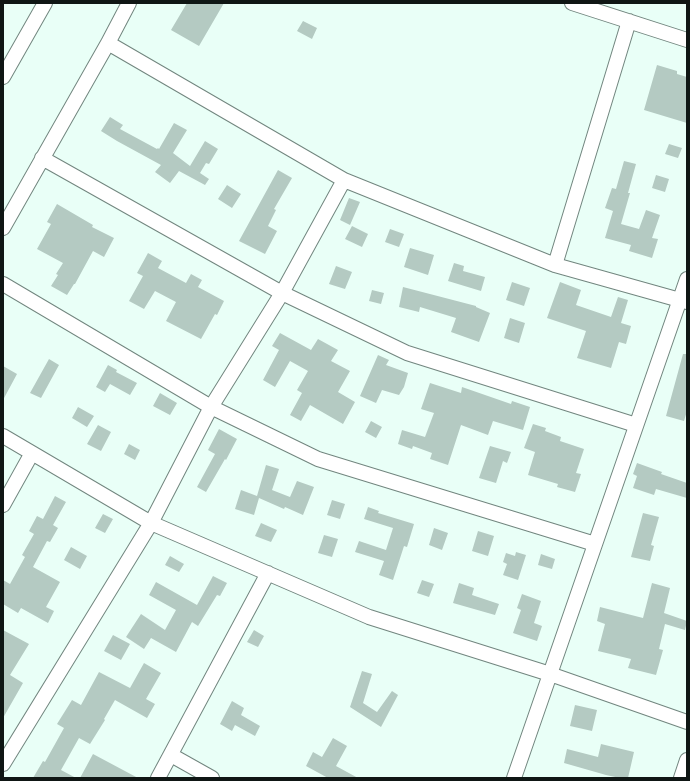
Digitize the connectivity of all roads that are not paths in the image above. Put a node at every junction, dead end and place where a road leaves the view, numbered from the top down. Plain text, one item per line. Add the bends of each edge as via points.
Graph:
1 (45, 3) edge
2 (129, 3) edge
3 (572, 3) edge
4 (629, 21) junction
5 (687, 40) edge
6 (108, 43) junction
7 (3, 77) edge
8 (42, 158) junction
9 (344, 180) junction
10 (3, 228) edge
11 (555, 265) junction
12 (687, 279) edge
13 (3, 284) edge
14 (282, 293) junction
15 (683, 301) edge
16 (211, 407) junction
17 (636, 425) junction
18 (3, 436) edge
19 (32, 453) junction
20 (3, 505) edge
21 (151, 523) junction
22 (595, 544) junction
23 (268, 573) junction
24 (550, 674) junction
25 (687, 722) edge
26 (171, 755) junction
27 (687, 760) edge
28 (3, 764) edge
29 (158, 778) edge
30 (212, 778) edge
31 (514, 778) edge
32 (681, 778) edge

1 - 7 street
2 - 6 street
3 - 4 street
4 - 5 street
4 - 11 street
6 - 8 street
6 - 9 street
8 - 10 street
8 - 14 street
9 - 11 street
9 - 14 street
11 - 15 street
12 - 15 street
13 - 16 street
14 - 16 street
14 - 17 street via 407,354
15 - 17 street
16 - 21 street
16 - 22 street via 318,459
17 - 22 street
18 - 19 street
19 - 20 street
19 - 21 street
21 - 23 street
21 - 28 street
22 - 24 street
23 - 24 street via 369,617
23 - 26 street
24 - 25 street
24 - 31 street
26 - 29 street
26 - 30 street
27 - 32 street

